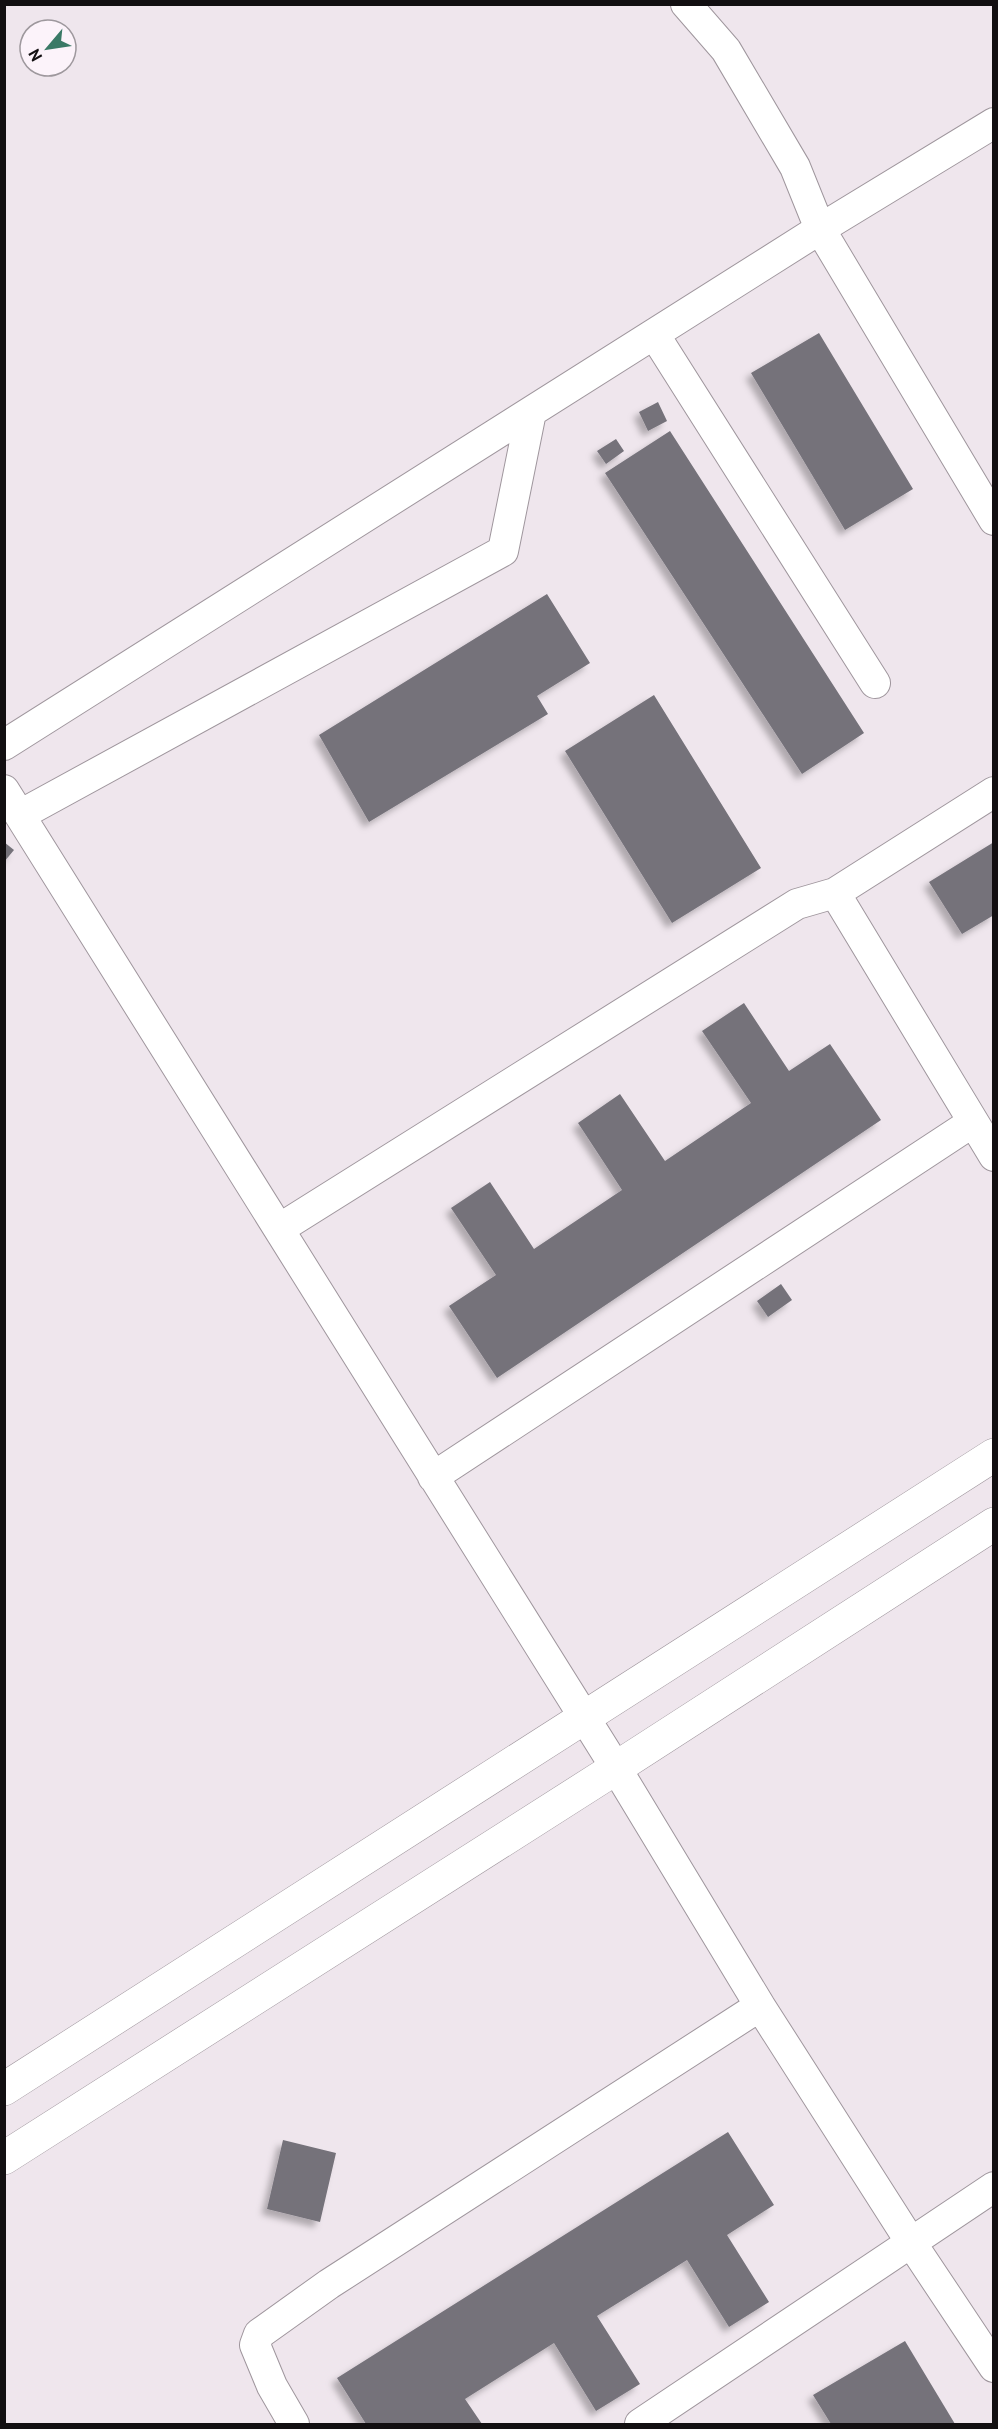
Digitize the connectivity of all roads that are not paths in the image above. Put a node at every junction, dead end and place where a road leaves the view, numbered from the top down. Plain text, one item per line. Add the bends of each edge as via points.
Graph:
1 (686, 4) edge
2 (993, 123) edge
3 (820, 229) junction
4 (654, 334) junction
5 (531, 412) junction
6 (993, 520) edge
7 (874, 683) dead end
8 (4, 745) edge
9 (4, 790) edge
10 (993, 792) edge
11 (20, 815) junction
12 (835, 893) junction
13 (973, 1122) junction
14 (993, 1156) edge
15 (279, 1229) junction
16 (993, 1455) edge
17 (433, 1477) junction
18 (993, 1524) edge
19 (584, 1716) junction
20 (616, 1768) junction
21 (760, 2006) junction
22 (4, 2089) edge
23 (4, 2158) edge
24 (993, 2187) edge
25 (910, 2241) junction
26 (993, 2367) edge
27 (294, 2424) edge
28 (640, 2424) edge

1 - 3 street via 726,50 795,167
2 - 3 street
3 - 4 street
3 - 6 street
4 - 5 street
4 - 7 street
5 - 8 street
5 - 11 street via 503,551
9 - 11 street
10 - 12 street
11 - 15 street
12 - 13 street
12 - 15 street via 797,904
13 - 14 street
13 - 17 street
15 - 17 street
16 - 19 street
17 - 19 street
18 - 20 street
19 - 20 street
19 - 22 street
20 - 21 street
20 - 23 street
21 - 25 street
21 - 27 street via 329,2284 259,2334 255,2345
24 - 25 street
25 - 26 street
25 - 28 street

